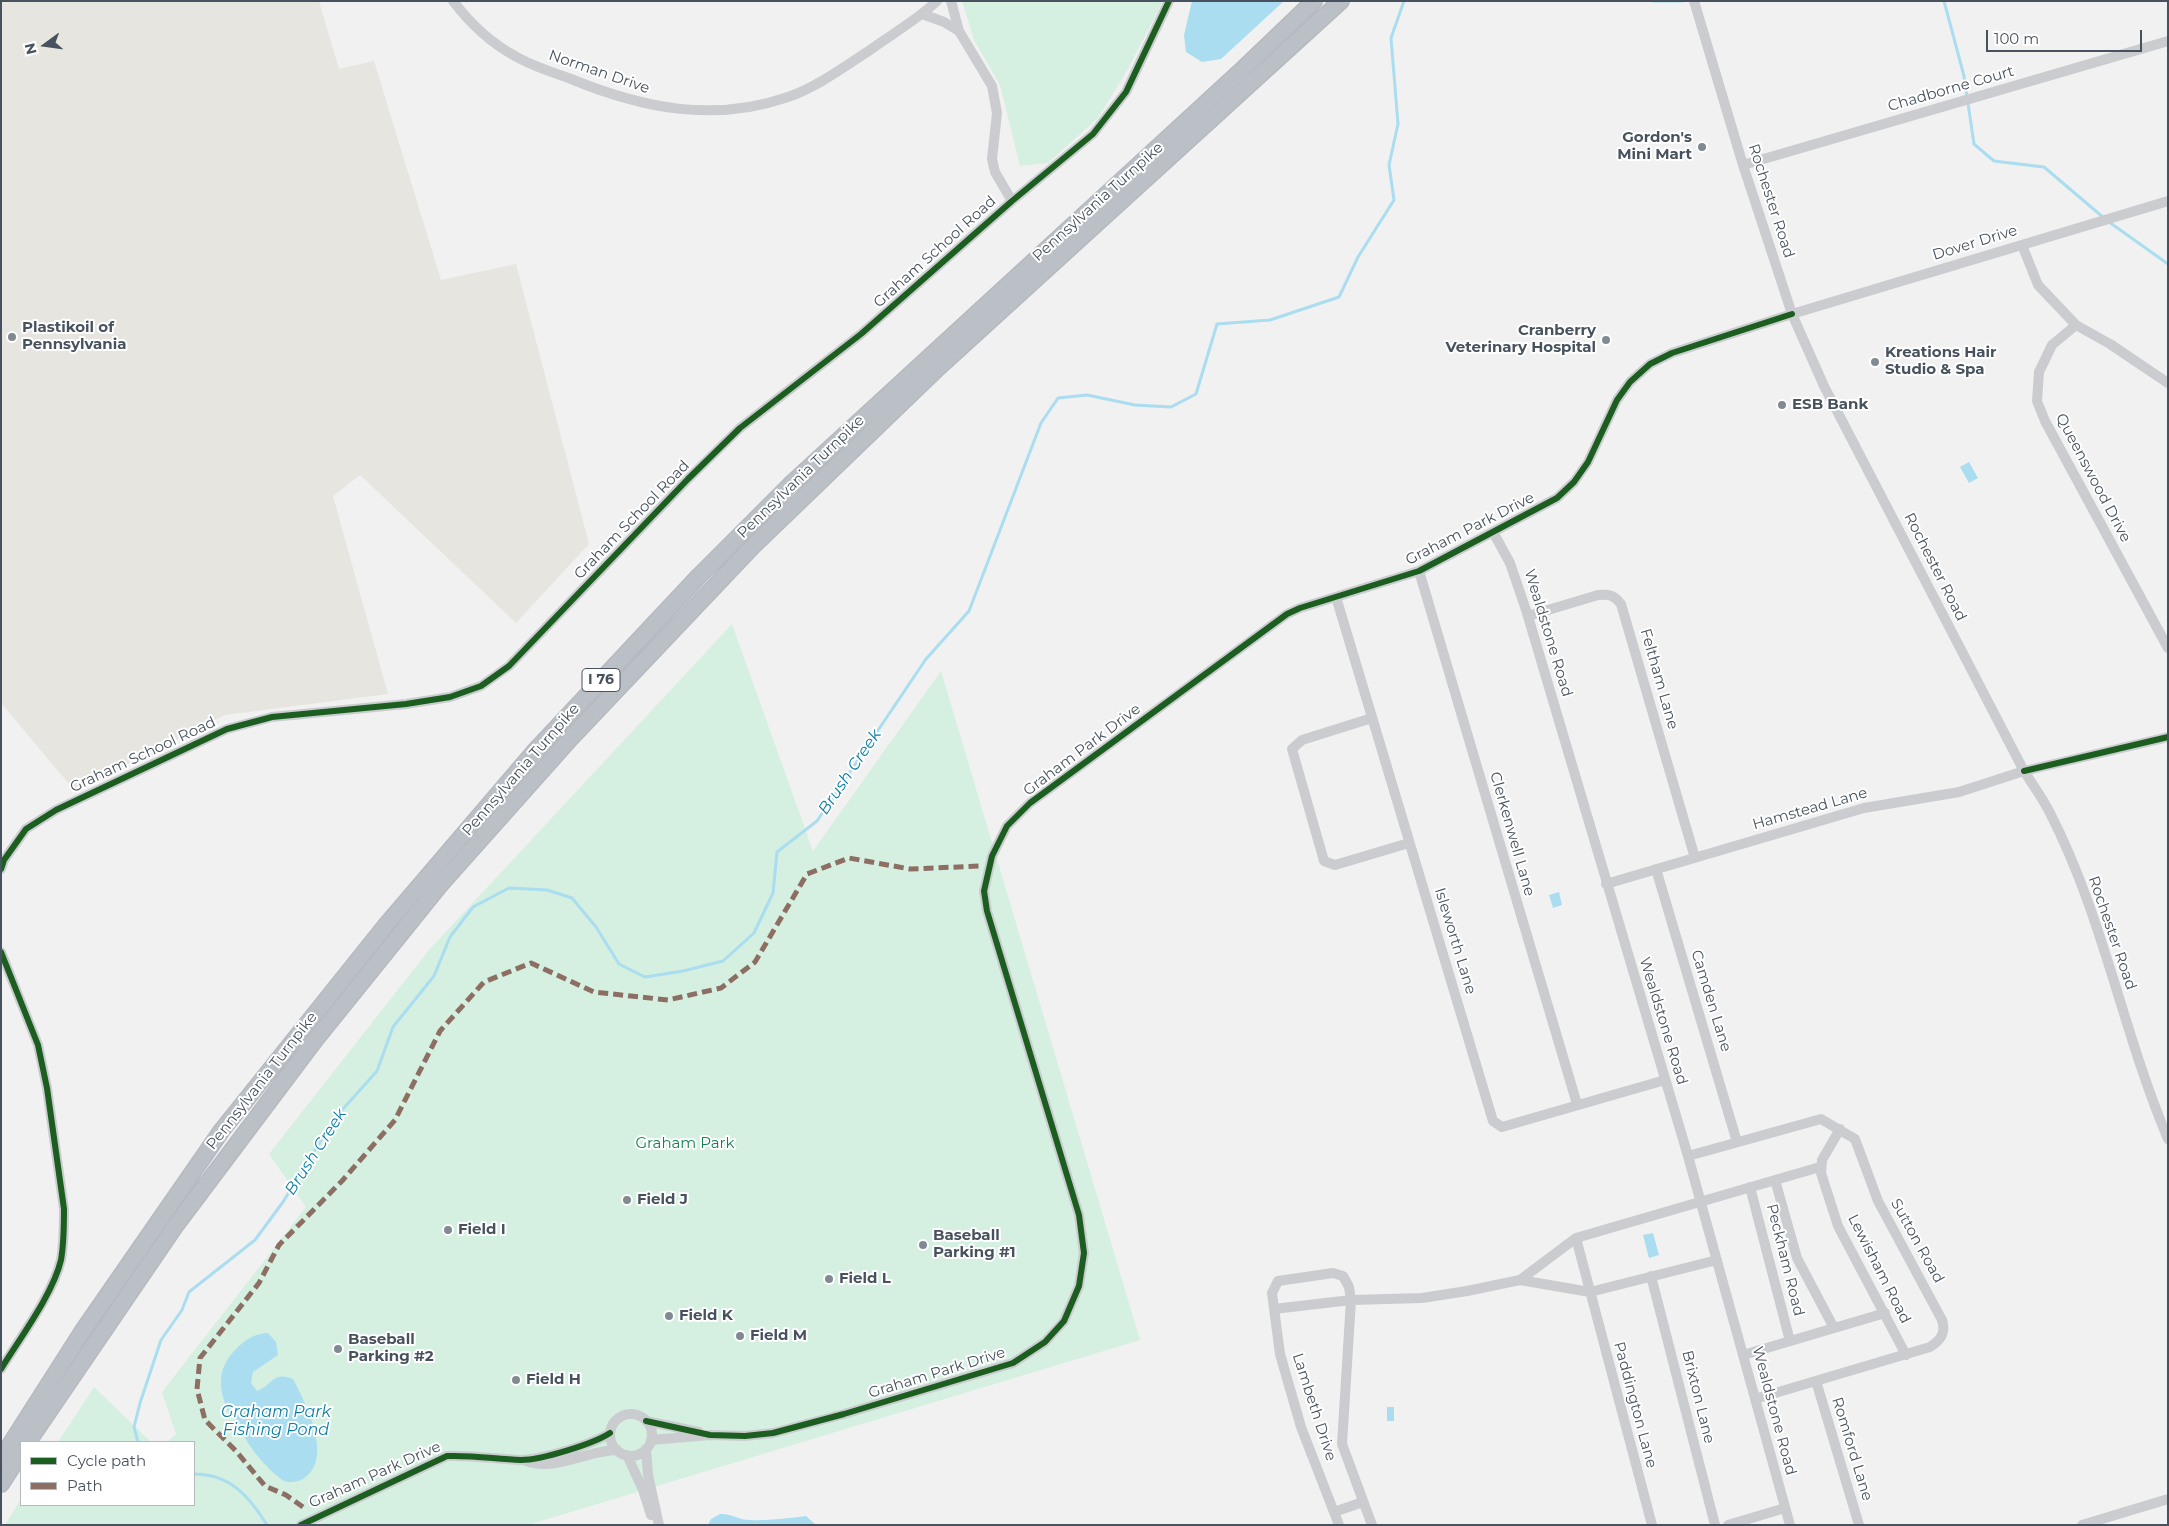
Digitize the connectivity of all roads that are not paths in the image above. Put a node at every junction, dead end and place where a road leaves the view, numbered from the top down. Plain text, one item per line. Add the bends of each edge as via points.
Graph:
1 (453, 1) edge
2 (938, 1) edge
3 (951, 1) edge
4 (1170, 1) edge
5 (1314, 1) edge
6 (1341, 1) edge
7 (1694, 1) edge
8 (922, 14) junction
9 (959, 31) junction
10 (2168, 42) edge
11 (1743, 165) junction
12 (1012, 201) junction
13 (2168, 201) edge
14 (2022, 245) junction
15 (1792, 314) junction
16 (2076, 325) junction
17 (2168, 383) edge
18 (1493, 532) junction
19 (1419, 572) junction
20 (1336, 597) junction
21 (1528, 616) junction
22 (2165, 637) edge
23 (2168, 648) edge
24 (1372, 718) junction
25 (2168, 737) edge
26 (2024, 771) junction
27 (1409, 843) junction
28 (1696, 858) junction
29 (1, 869) edge
30 (1656, 870) junction
31 (1606, 884) junction
32 (1, 952) edge
33 (1666, 1080) junction
34 (1577, 1104) junction
35 (1840, 1129) junction
36 (2168, 1139) edge
37 (1737, 1142) junction
38 (1688, 1156) junction
39 (1820, 1166) junction
40 (1775, 1180) junction
41 (1750, 1187) junction
42 (1701, 1201) junction
43 (1576, 1238) junction
44 (1717, 1260) junction
45 (1651, 1276) junction
46 (1520, 1280) junction
47 (1590, 1292) junction
48 (1351, 1300) junction
49 (1274, 1309) junction
50 (1885, 1312) junction
51 (1834, 1328) junction
52 (1790, 1341) junction
53 (1906, 1354) junction
54 (1743, 1355) junction
55 (1, 1369) edge
56 (1816, 1381) junction
57 (1754, 1399) junction
58 (646, 1421) junction
59 (610, 1433) junction
60 (710, 1435) junction
61 (29, 1441) edge
62 (649, 1445) junction
63 (617, 1450) junction
64 (20, 1455) edge
65 (627, 1456) junction
66 (1, 1459) edge
67 (523, 1460) junction
68 (1, 1484) edge
69 (2168, 1499) edge
70 (1363, 1502) junction
71 (1785, 1508) junction
72 (1334, 1512) junction
73 (301, 1525) edge
74 (655, 1525) edge
75 (659, 1525) edge
76 (1339, 1525) edge
77 (1372, 1525) edge
78 (1652, 1525) edge
79 (1715, 1525) edge
80 (1728, 1525) edge
81 (1790, 1525) edge
82 (1859, 1525) edge
83 (2082, 1525) edge

1 - 8 street, Norman Drive via 492,42 515,56 609,94 648,105 697,111 745,108 789,97 824,79
2 - 8 street, Norman Drive
3 - 9 street
4 - 12 street, Graham School Road via 1126,92 1104,120 1087,140
5 - 66 highway, Pennsylvania Turnpike / I 76 via 788,486 533,753 386,925 222,1130 82,1332
6 - 61 highway, Pennsylvania Turnpike / I 76 via 917,388 752,547 570,739 440,885 310,1047 176,1225
7 - 11 street, Rochester Road
8 - 9 street
9 - 12 street via 992,86 997,112 992,159 995,172
10 - 11 street, Chadborne Court
11 - 15 street, Rochester Road
12 - 29 street, Graham School Road via 861,334 740,428 509,666 481,686 406,704 272,717 227,729 56,810 26,829
13 - 14 street, Dover Drive
14 - 15 street, Dover Drive
14 - 16 street via 2038,285
15 - 18 street, Graham Park Drive via 1672,353 1650,364 1630,382 1618,400 1588,462 1566,491
15 - 26 street, Rochester Road via 1824,386
16 - 17 street
16 - 22 street, Queenswood Drive via 2052,345 2042,363 2037,401 2045,421
18 - 19 street, Graham Park Drive
18 - 21 street, Wealdstone Road via 1510,563
19 - 20 street, Graham Park Drive
19 - 34 street, Clerkenwell Lane
20 - 24 street, Isleworth Lane
20 - 60 street, Graham Park Drive via 1287,614 1030,803 1007,826 992,856 984,890 987,911 1079,1214 1084,1253 1080,1286 1064,1321 1045,1342 1013,1363 795,1428 745,1436
21 - 28 street, Feltham Lane via 1598,595 1616,597 1621,604
21 - 31 street, Wealdstone Road
22 - 23 street, Queenswood Drive
24 - 27 street, Isleworth Lane
24 - 27 street via 1302,740 1292,749 1324,861 1335,865
25 - 26 street, Hamstead Lane
26 - 28 street, Hamstead Lane via 1959,792 1864,808
26 - 36 street, Rochester Road via 2050,812 2080,883 2138,1062
27 - 34 street, Isleworth Lane via 1493,1121 1502,1127
28 - 30 street, Hamstead Lane
30 - 31 street, Hamstead Lane
30 - 37 street, Camden Lane
31 - 33 street, Wealdstone Road
32 - 55 street via 38,1046 47,1088 64,1228 55,1275
33 - 34 street, Isleworth Lane
33 - 38 street, Wealdstone Road
35 - 37 street, Sutton Road via 1821,1119
35 - 39 street
35 - 53 street, Sutton Road via 1855,1138 1878,1201 1942,1320 1942,1336 1936,1343
37 - 38 street, Sutton Road
38 - 42 street, Wealdstone Road
39 - 40 street
39 - 50 street, Lewisham Road via 1835,1219
40 - 41 street
40 - 51 street via 1797,1258
41 - 42 street
41 - 52 street, Peckham Road
42 - 43 street
42 - 44 street, Wealdstone Road
43 - 46 street
43 - 47 street, Paddington Lane
44 - 45 street
44 - 54 street, Wealdstone Road
45 - 47 street
45 - 79 street, Brixton Lane
46 - 47 street
46 - 48 street via 1422,1298
47 - 78 street, Paddington Lane
48 - 49 street
48 - 49 street, Lambeth Drive via 1343,1276 1333,1274 1278,1281 1272,1293
48 - 70 street, Lambeth Drive via 1342,1444
49 - 72 street, Lambeth Drive via 1280,1354 1301,1426
50 - 51 street
50 - 53 street, Lewisham Road
51 - 52 street
52 - 54 street
53 - 56 street, Sutton Road
54 - 57 street, Wealdstone Road
56 - 57 street, Sutton Road
56 - 82 street, Romford Lane
57 - 71 street, Wealdstone Road
58 - 59 street, Graham Park Drive via 636,1415 624,1415 615,1422
58 - 60 street, Graham Park Drive
58 - 62 street via 651,1430
59 - 63 street
59 - 67 street, Graham Park Drive via 600,1440
60 - 62 street, Graham Park Drive
62 - 65 street, Graham Park Drive via 634,1456
62 - 75 street via 648,1475
63 - 65 street
63 - 67 street, Graham Park Drive via 549,1463 533,1464
64 - 68 highway
65 - 74 street
67 - 73 street, Graham Park Drive via 447,1456
69 - 83 street
70 - 72 street
70 - 77 street, Lambeth Drive
71 - 80 street
71 - 81 street, Wealdstone Road
72 - 76 street, Lambeth Drive

